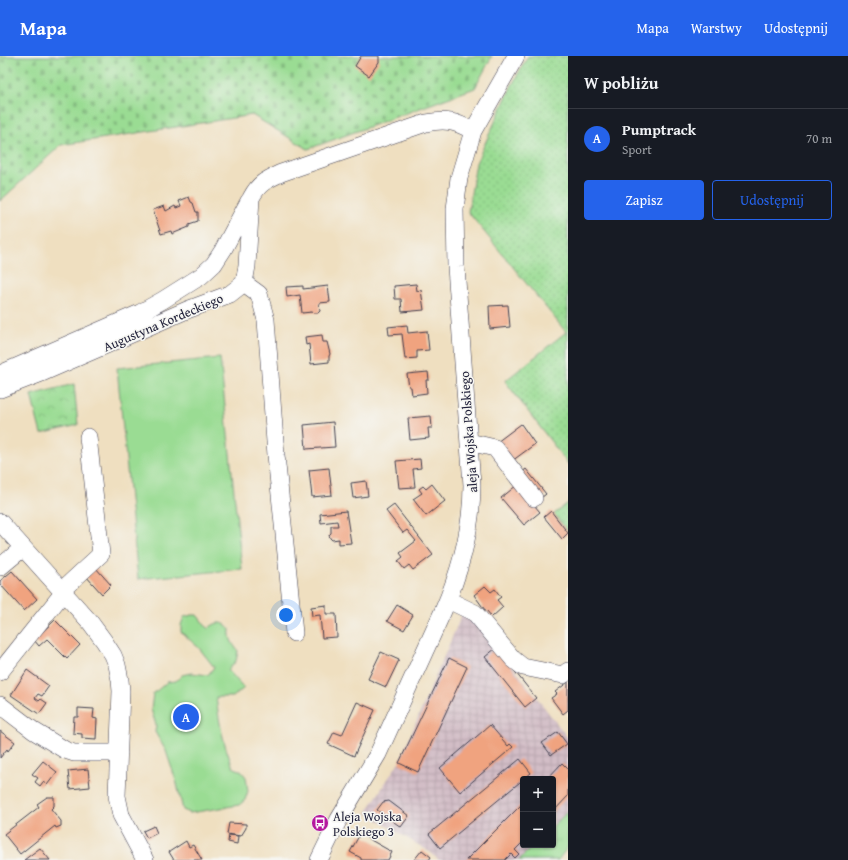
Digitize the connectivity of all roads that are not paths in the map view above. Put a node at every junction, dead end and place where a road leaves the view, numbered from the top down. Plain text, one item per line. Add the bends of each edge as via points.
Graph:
1 (516, 56) edge
2 (473, 131) junction
3 (251, 198) junction
4 (244, 283) junction
5 (0, 374) edge
6 (0, 389) edge
7 (88, 437) dead end
8 (469, 442) junction
9 (534, 498) dead end
10 (0, 522) edge
11 (23, 548) junction
12 (0, 567) edge
13 (62, 592) junction
14 (448, 600) junction
15 (294, 633) dead end
16 (568, 671) edge
17 (0, 672) edge
18 (0, 705) edge
19 (119, 754) junction
20 (145, 860) edge
21 (319, 860) edge

1 - 2 street, aleja Wojska Polskiego
2 - 3 street, Augustyna Kordeckiego via 449,120 414,126 280,173 264,181
2 - 8 street, aleja Wojska Polskiego via 459,178 455,209 456,267
3 - 4 street
3 - 5 street, Augustyna Kordeckiego via 223,250 214,264 201,276 140,313
4 - 6 street, Augustyna Kordeckiego via 230,294
4 - 15 street via 259,294 266,320 276,455
7 - 13 street via 101,554
8 - 9 street via 495,448
8 - 14 street, aleja Wojska Polskiego via 472,500 463,556
10 - 11 street
11 - 12 street
11 - 13 street
13 - 17 street
13 - 19 street via 90,622 117,665 121,691
14 - 16 street via 475,613 523,666 563,675
14 - 21 street, aleja Wojska Polskiego via 378,754 339,819
18 - 19 street via 34,731 65,750
19 - 20 street via 118,807

